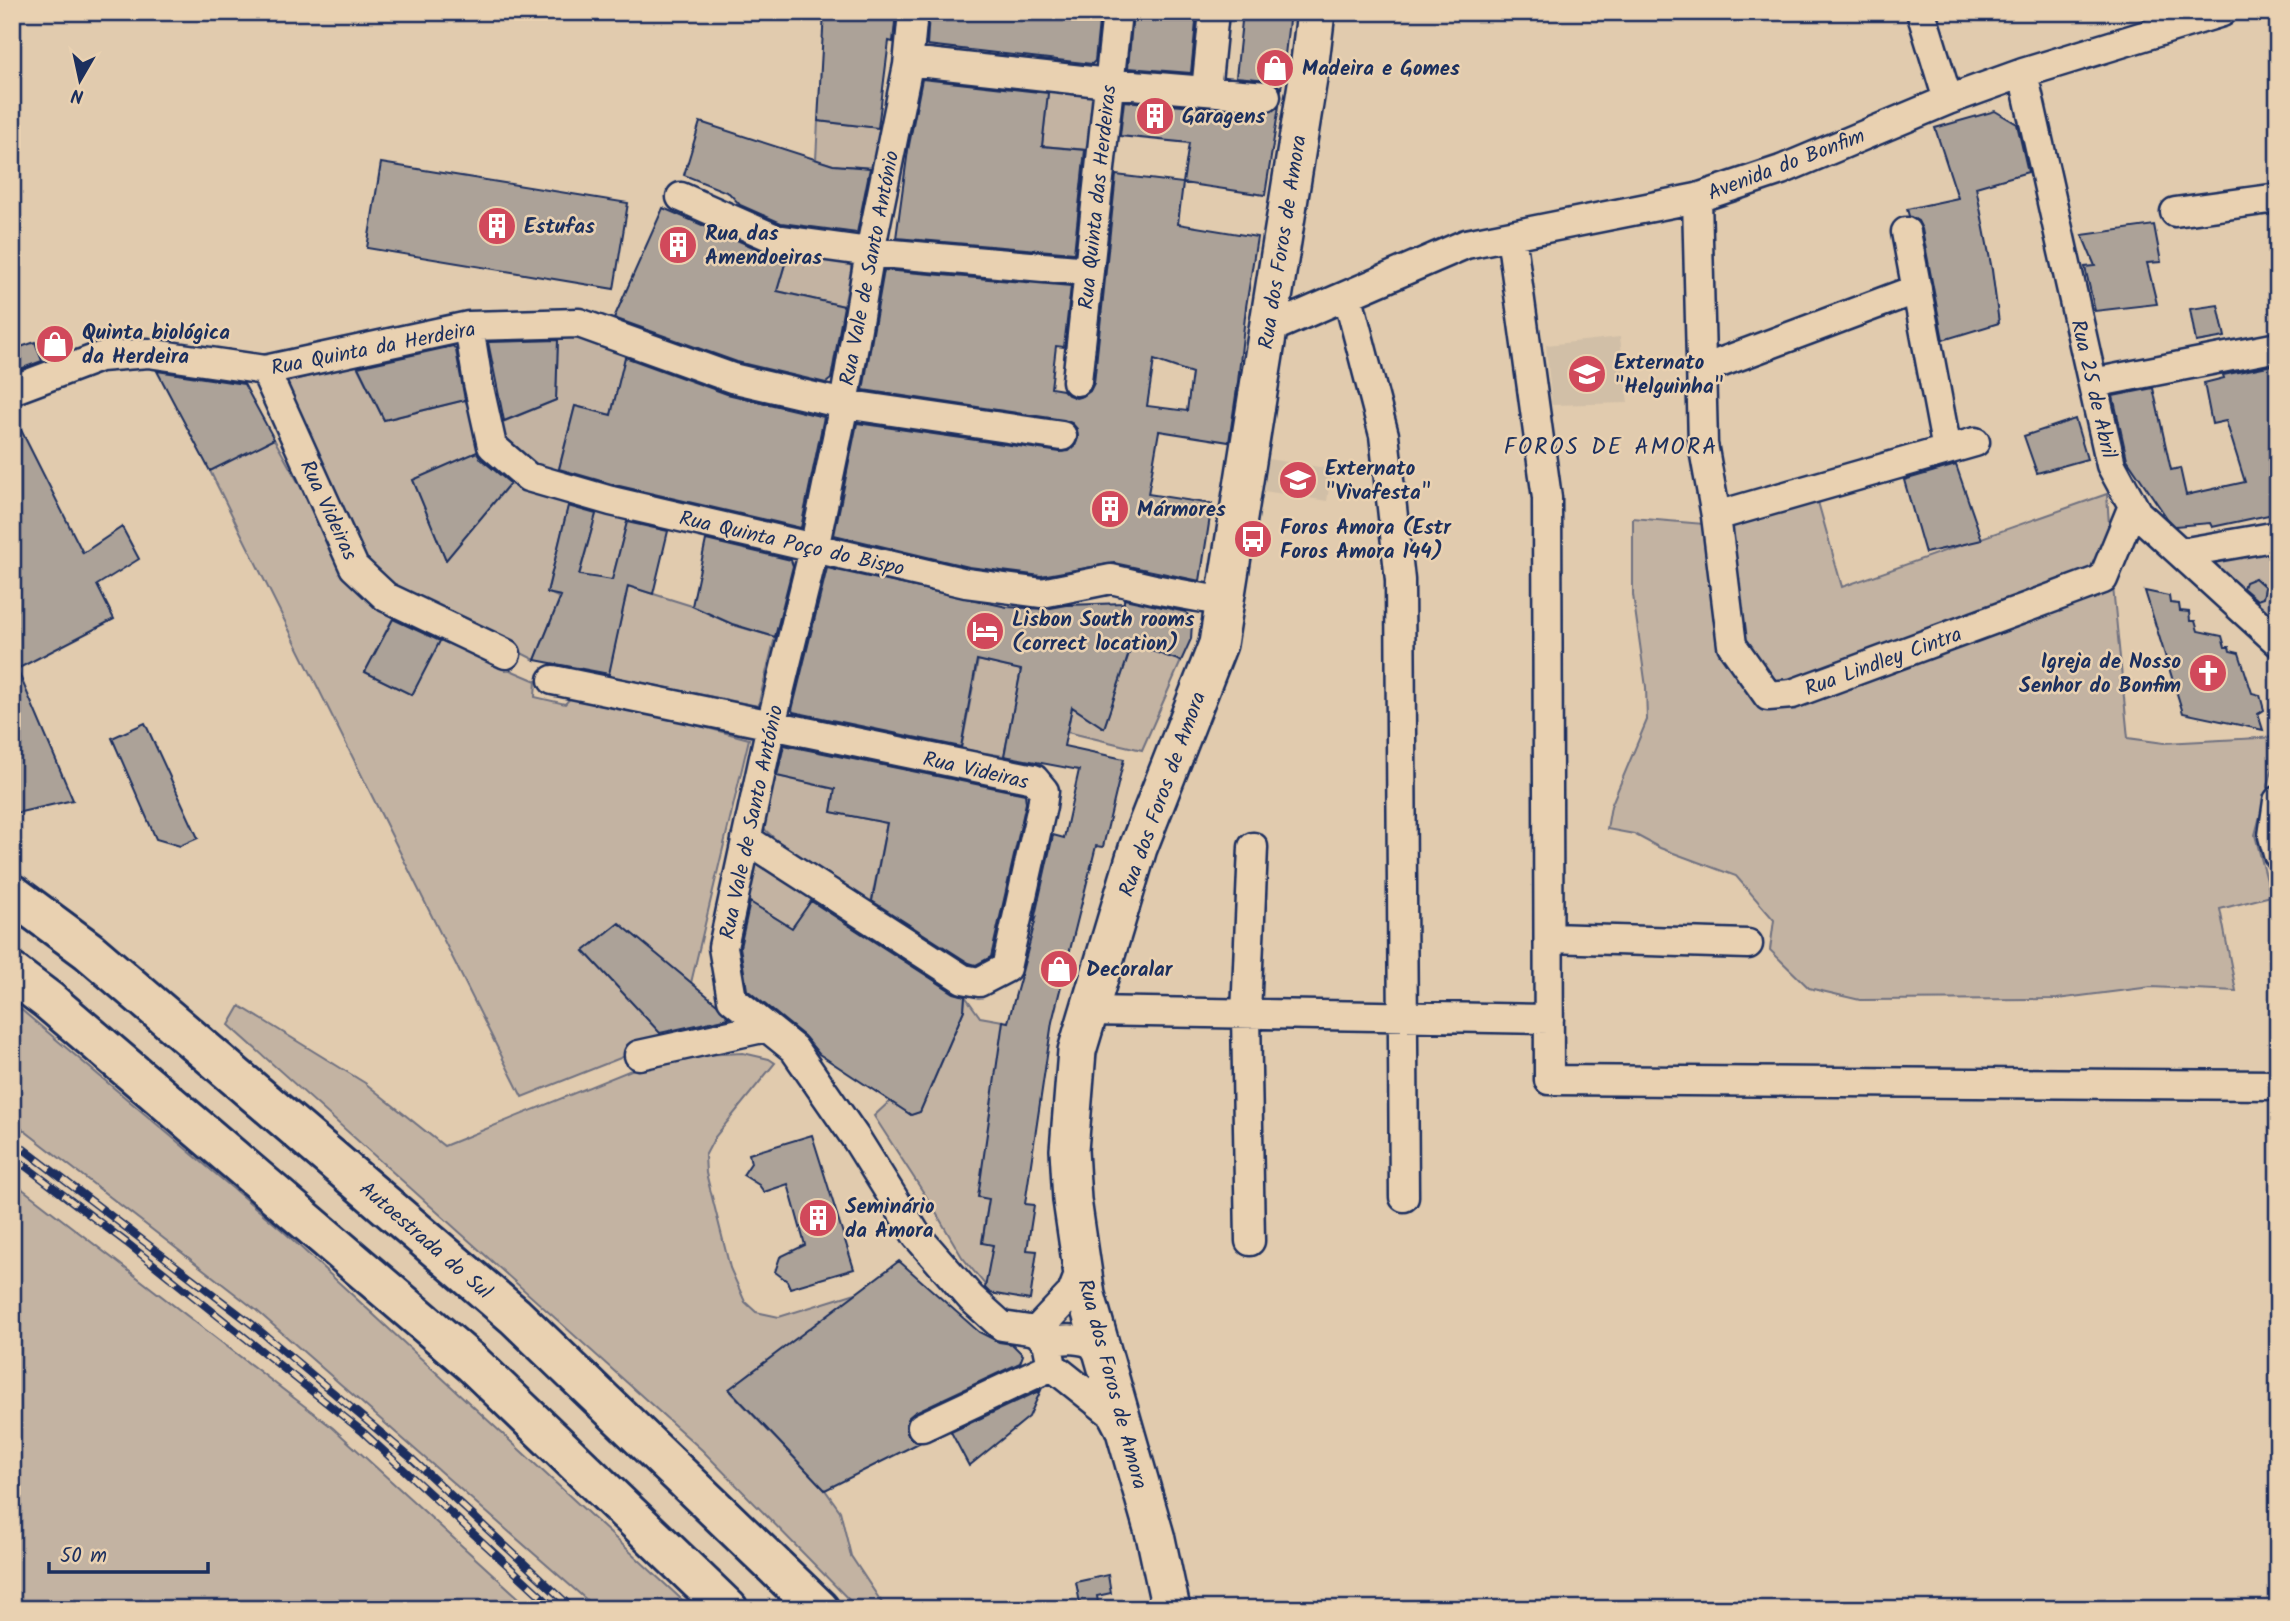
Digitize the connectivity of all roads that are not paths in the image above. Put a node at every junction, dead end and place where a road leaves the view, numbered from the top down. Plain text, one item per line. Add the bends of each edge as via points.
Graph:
1 (913, 12) edge
2 (1117, 12) edge
3 (1214, 12) edge
4 (1316, 12) edge
5 (1921, 12) edge
6 (2222, 12) edge
7 (909, 61) junction
8 (2023, 73) junction
9 (1109, 83) junction
10 (1206, 91) junction
11 (1266, 96) dead end
12 (1948, 100) junction
13 (681, 197) dead end
14 (1697, 198) junction
15 (2278, 198) edge
16 (2175, 212) dead end
17 (1906, 232) dead end
18 (1511, 235) junction
19 (870, 252) junction
20 (1089, 271) junction
21 (1917, 289) junction
22 (1348, 297) junction
23 (469, 326) junction
24 (1269, 329) junction
25 (2278, 347) edge
26 (265, 370) junction
27 (1701, 370) junction
28 (1077, 381) dead end
29 (2093, 383) junction
30 (12, 390) edge
31 (844, 404) junction
32 (1062, 436) dead end
33 (1975, 442) dead end
34 (1947, 450) junction
35 (2133, 506) junction
36 (1716, 516) junction
37 (2278, 536) edge
38 (814, 549) junction
39 (2181, 553) junction
40 (1225, 602) junction
41 (2278, 642) edge
42 (506, 654) dead end
43 (554, 680) dead end
44 (771, 725) junction
45 (2277, 807) edge
46 (746, 839) junction
47 (1253, 847) dead end
48 (2278, 855) edge
49 (12, 894) edge
50 (1549, 938) junction
51 (1748, 944) dead end
52 (12, 973) edge
53 (1089, 1011) junction
54 (1246, 1014) junction
55 (1401, 1016) junction
56 (1549, 1019) junction
57 (766, 1027) junction
58 (639, 1055) dead end
59 (2278, 1085) edge
60 (1404, 1197) dead end
61 (1251, 1241) dead end
62 (1082, 1266) junction
63 (1045, 1346) junction
64 (1098, 1346) junction
65 (922, 1427) dead end
66 (1130, 1449) junction
67 (728, 1609) edge
68 (819, 1609) edge
69 (1171, 1609) edge

1 - 7 street, Rua Vale de Santo António
2 - 9 street, Rua Quinta das Herdeiras
3 - 10 street
4 - 24 main road, Rua dos Foros de Amora
5 - 12 street
6 - 8 street, Avenida do Bonfim
7 - 9 street
7 - 19 street, Rua Vale de Santo António
8 - 12 street, Avenida do Bonfim
8 - 29 street, Rua 25 de Abril
9 - 10 street
9 - 20 street, Rua Quinta das Herdeiras
10 - 11 street
12 - 14 street, Avenida do Bonfim via 1781,170
13 - 19 street via 776,239
14 - 18 street, Avenida do Bonfim
14 - 27 street
15 - 16 street
17 - 21 street
18 - 22 street, Avenida do Bonfim via 1466,244
18 - 50 street via 1547,498
19 - 20 street
19 - 31 street, Rua Vale de Santo António
20 - 28 street, Rua Quinta das Herdeiras
21 - 27 street
21 - 34 street
22 - 24 street, Avenida do Bonfim
22 - 55 street via 1384,435 1400,580
23 - 26 street, Rua Quinta da Herdeira
23 - 31 street, Rua Quinta da Herdeira via 579,323 732,378
23 - 38 street, Rua Quinta Poço do Bispo via 492,446 528,477
24 - 40 main road, Rua dos Foros de Amora
25 - 29 street
26 - 30 street, Rua Quinta da Herdeira via 148,353 100,358
26 - 42 street, Rua Videiras via 354,567 386,597
27 - 36 street via 1703,444
29 - 35 street, Rua 25 de Abril via 2111,465
31 - 32 street, Rua Quinta da Herdeira
31 - 38 street, Rua Vale de Santo António
33 - 34 street
34 - 36 street
35 - 36 street, Rua Lindley Cintra via 2103,579 1792,694 1768,696 1732,645
35 - 39 street, Rua 25 de Abril
37 - 39 street
38 - 40 street, Rua Quinta Poço do Bispo via 966,583 1042,593 1111,579
38 - 44 street, Rua Vale de Santo António
39 - 41 street, Rua 25 de Abril
40 - 53 main road, Rua dos Foros de Amora via 1218,644 1138,848
43 - 44 street, Rua Videiras
44 - 46 street, Rua Vale de Santo António
44 - 46 street, Rua Videiras via 1034,779 1044,791 1042,806 1006,968 979,982 963,979
45 - 48 street via 2273,836
46 - 57 street, Rua Vale de Santo António via 723,947 732,999
47 - 54 street
49 - 68 highway, Autoestrada do Sul via 89,951 515,1316
50 - 51 street
50 - 56 street
52 - 67 highway via 472,1363
53 - 54 street
53 - 62 main road, Rua dos Foros de Amora via 1077,1051 1069,1150
54 - 55 street
54 - 61 street
55 - 56 street
55 - 60 street
56 - 59 street via 1549,1080
57 - 58 street
57 - 63 street, Rua Vale de Santo António via 794,1049 917,1236 971,1298 1002,1326
62 - 63 street
62 - 64 main road, Rua dos Foros de Amora
63 - 64 street via 1064,1338
63 - 65 street
63 - 66 street via 1111,1413
64 - 66 main road, Rua dos Foros de Amora
66 - 69 main road, Rua dos Foros de Amora

